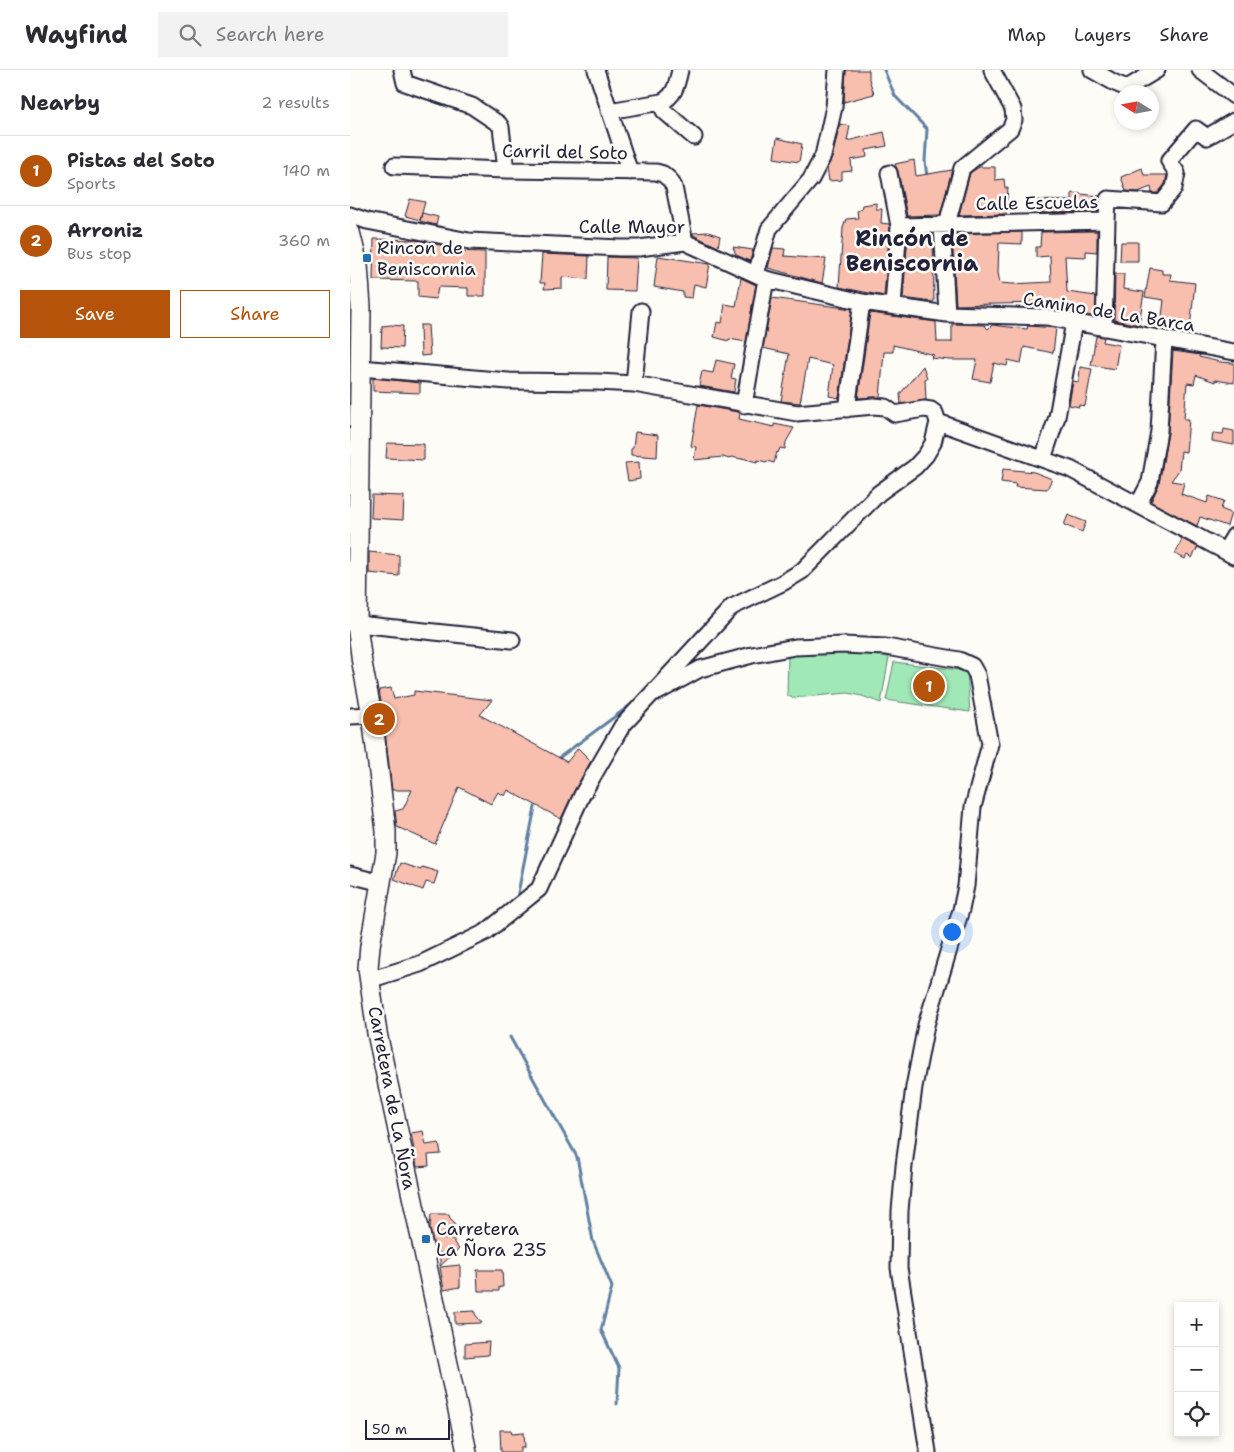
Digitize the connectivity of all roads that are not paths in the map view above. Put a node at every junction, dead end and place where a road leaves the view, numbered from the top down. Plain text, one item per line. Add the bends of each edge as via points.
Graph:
1 (402, 70) edge
2 (596, 70) edge
3 (680, 70) edge
4 (837, 70) edge
5 (992, 70) edge
6 (1092, 70) edge
7 (1157, 70) edge
8 (1200, 70) edge
9 (1234, 96) edge
10 (661, 102) junction
11 (610, 111) junction
12 (1234, 121) edge
13 (694, 137) dead end
14 (394, 166) dead end
15 (506, 170) junction
16 (630, 172) junction
17 (889, 173) dead end
18 (350, 215) edge
19 (367, 221) junction
20 (1107, 221) junction
21 (945, 224) junction
22 (899, 226) junction
23 (350, 232) edge
24 (685, 242) junction
25 (357, 253) junction
26 (761, 276) junction
27 (862, 302) junction
28 (893, 306) junction
29 (355, 307) edge
30 (641, 311) dead end
31 (947, 314) junction
32 (1074, 322) junction
33 (1104, 328) junction
34 (1164, 339) junction
35 (355, 341) edge
36 (1234, 352) edge
37 (361, 368) junction
38 (634, 384) junction
39 (355, 388) edge
40 (744, 404) junction
41 (847, 409) junction
42 (938, 422) junction
43 (1043, 459) junction
44 (1138, 505) junction
45 (1234, 536) edge
46 (1230, 553) edge
47 (357, 624) junction
48 (512, 640) dead end
49 (648, 698) junction
50 (372, 714) junction
51 (350, 716) edge
52 (350, 875) edge
53 (382, 883) junction
54 (369, 980) junction
55 (467, 1452) edge
56 (928, 1452) edge

1 - 15 street via 403,79 408,84 472,106 499,124
2 - 11 street
3 - 10 street via 673,93
4 - 26 street via 834,107 823,156 811,179 769,229
5 - 21 street via 1013,109 1014,120 1010,129 962,168
6 - 7 street via 1127,88
8 - 9 street
10 - 11 street
10 - 13 street via 664,111
11 - 16 street
12 - 20 street, Calle Escuelas via 1207,138 1196,129 1169,160 1177,173 1174,188 1162,203 1108,199
14 - 15 street, Carril del Soto
15 - 16 street, Carril del Soto
16 - 24 street, Carril del Soto via 656,172 670,180
17 - 22 street
18 - 19 street, Calle Mayor
19 - 24 street, Calle Mayor via 477,242 620,248
19 - 25 street via 358,229
20 - 21 street, Calle Escuelas
20 - 33 street
21 - 22 street, Calle Escuelas
21 - 31 street
22 - 28 street
23 - 25 main road, Carretera de La Ñora
24 - 26 street, Calle Mayor
25 - 29 main road, Carretera de La Ñora
26 - 27 street, Calle Mayor
26 - 40 street
27 - 28 street, Calle Mayor
27 - 41 street
28 - 31 street, Calle Mayor
29 - 35 main road, Carretera de La Ñora
30 - 38 street
31 - 32 street, Camino de La Barca via 1046,317
32 - 33 street, Camino de La Barca
32 - 43 street via 1058,417
33 - 34 street, Camino de La Barca
34 - 36 street, Camino de La Barca
34 - 44 street via 1160,431 1150,482
35 - 37 main road, Carretera de La Ñora
37 - 38 street via 508,381
37 - 39 main road, Carretera de La Ñora
38 - 40 street
39 - 47 main road, Carretera de La Ñora
40 - 41 street via 797,414
41 - 42 street via 880,406 895,414 931,410
42 - 43 street
42 - 49 street via 933,443 915,467 879,493 802,571 732,608
43 - 44 street via 1070,469
44 - 46 street
45 - 46 street
47 - 48 street
47 - 50 main road, Carretera de La Ñora
49 - 54 street via 622,726 582,795 539,889 486,932 420,964
49 - 56 street via 700,669 795,647 886,647 959,660 972,666 977,675 990,744 973,807 961,910 926,1025 914,1087 899,1220 899,1268
50 - 51 street
50 - 53 main road, Carretera de La Ñora via 386,831
52 - 53 street
53 - 54 main road, Carretera de La Ñora via 370,946
54 - 55 main road, Carretera de La Ñora via 377,1033

